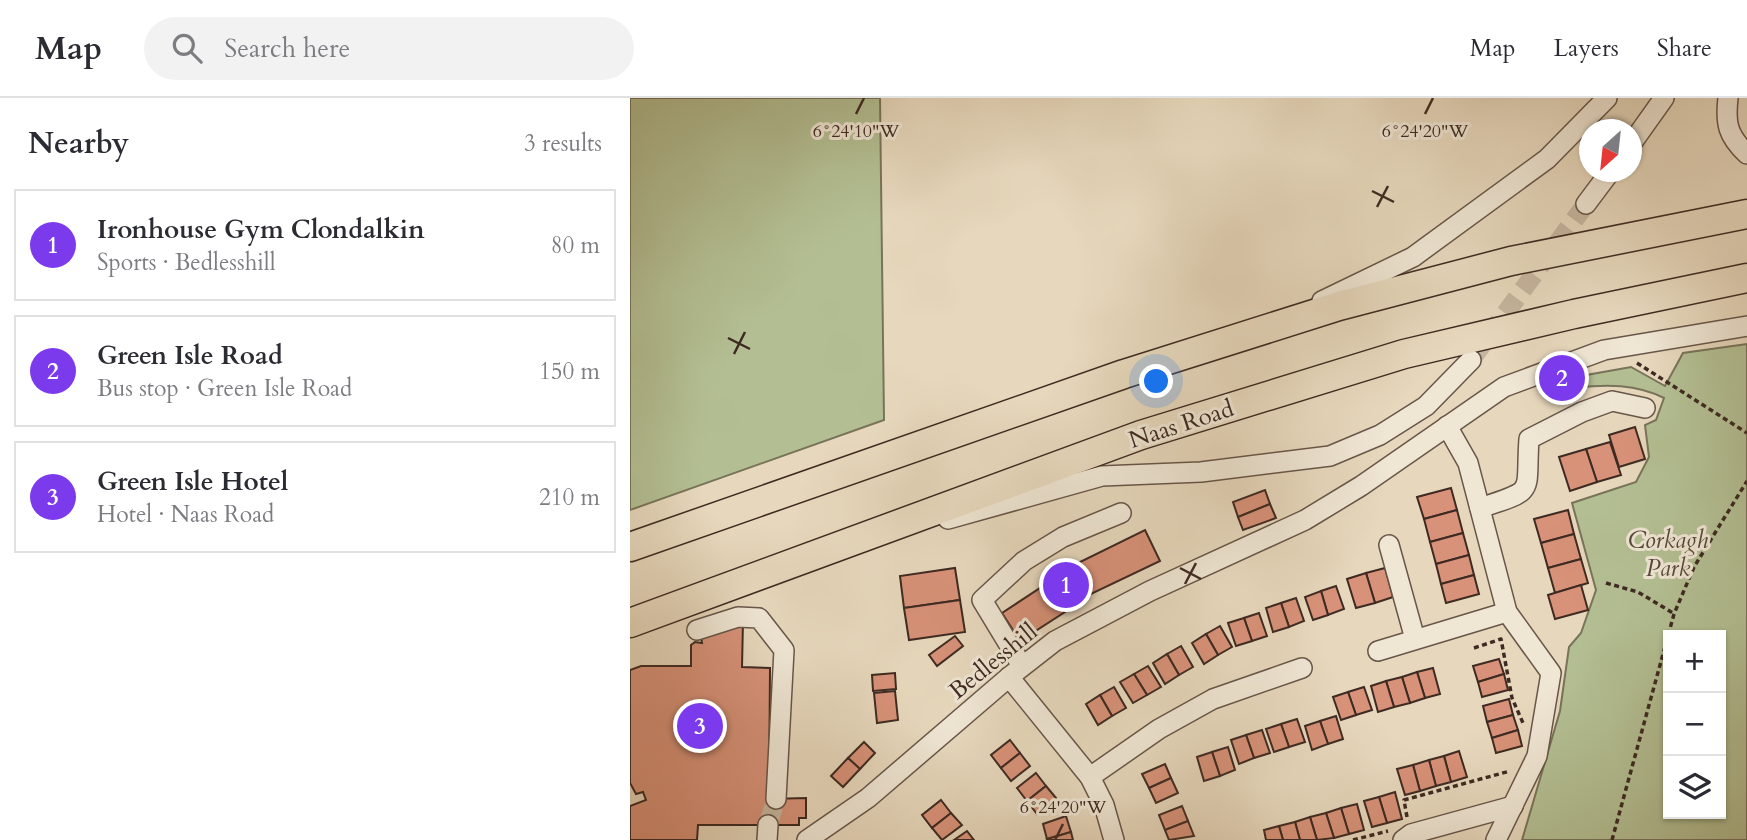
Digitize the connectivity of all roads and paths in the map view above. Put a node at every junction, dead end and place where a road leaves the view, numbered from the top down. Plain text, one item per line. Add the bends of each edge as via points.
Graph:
1 (1607, 98) edge
2 (1664, 98) edge
3 (1728, 98) edge
4 (1642, 129) edge
5 (1747, 154) edge
6 (1602, 182) edge
7 (1586, 204) tunnel mouth
8 (1747, 214) edge
9 (1747, 278) edge
10 (1747, 326) edge
11 (1268, 328) junction
12 (1643, 358) dead end
13 (1472, 360) tunnel mouth
14 (1645, 408) dead end
15 (1447, 426) junction
16 (1747, 433) edge
17 (1747, 481) edge
18 (1480, 508) junction
19 (1121, 513) dead end
20 (1389, 545) dead end
21 (630, 547) edge
22 (1606, 583) dead end
23 (1507, 612) junction
24 (1674, 614) junction
25 (630, 623) edge
26 (697, 630) dead end
27 (630, 633) edge
28 (1415, 639) junction
29 (1474, 648) dead end
30 (1378, 651) dead end
31 (1302, 668) dead end
32 (1016, 671) junction
33 (1525, 733) dead end
34 (1518, 769) dead end
35 (1090, 777) junction
36 (776, 799) tunnel mouth
37 (1513, 806) junction
38 (1401, 831) edge
39 (807, 840) edge
40 (1114, 840) edge
41 (1353, 840) edge
42 (1496, 840) edge
43 (1612, 840) edge

1 - 11 street via 1547,159 1413,257
2 - 4 street
3 - 5 street via 1731,139
6 - 7 street
8 - 11 highway via 1511,261
9 - 25 highway, Naas Road via 1404,354 1141,435
10 - 15 street, Bedlesshill via 1604,350 1504,387
11 - 21 highway
12 - 16 path via 1632,360
13 - 27 street via 1426,406 1380,435 1330,456 1215,470 1102,476 904,531
14 - 18 street via 1612,401 1529,439 1530,480 1519,495
15 - 18 street via 1468,463
15 - 32 street, Bedlesshill via 1305,520 1100,615
17 - 24 path via 1694,567
18 - 23 street
19 - 32 street via 1063,537 1024,561 982,600
20 - 28 street
22 - 24 path via 1638,592
23 - 28 street
23 - 37 street via 1551,673 1537,756
24 - 43 path
26 - 36 street via 738,617 759,618 784,650
28 - 30 street
29 - 33 path via 1501,639 1512,698
31 - 35 street via 1213,699 1159,729
32 - 35 street
32 - 39 street, Bedlesshill via 868,798
34 - 38 path via 1404,800 1408,818
35 - 40 street
37 - 38 street via 1411,834
37 - 42 street
38 - 41 path

